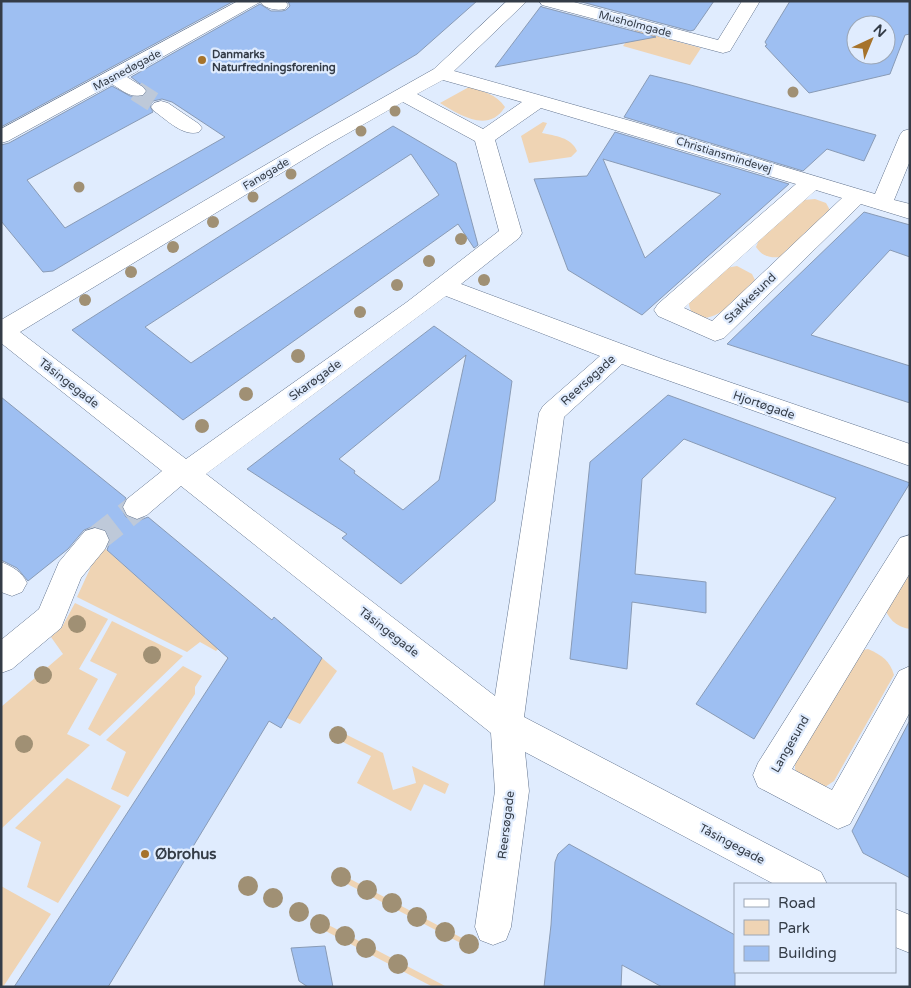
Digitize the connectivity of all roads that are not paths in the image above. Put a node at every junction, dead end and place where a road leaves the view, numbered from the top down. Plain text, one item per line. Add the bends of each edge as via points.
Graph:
1 (252, 1) edge
2 (518, 1) edge
3 (548, 1) edge
4 (751, 1) edge
5 (441, 73) junction
6 (114, 77) junction
7 (136, 91) tunnel mouth
8 (402, 94) junction
9 (537, 101) junction
10 (162, 107) tunnel mouth
11 (192, 128) dead end
12 (1, 137) edge
13 (484, 138) junction
14 (909, 139) edge
15 (812, 182) junction
16 (857, 196) junction
17 (882, 204) junction
18 (910, 212) edge
19 (443, 286) junction
20 (4, 336) edge
21 (619, 352) junction
22 (910, 455) edge
23 (185, 472) junction
24 (137, 508) tunnel mouth
25 (95, 540) tunnel mouth
26 (910, 547) edge
27 (1, 659) edge
28 (910, 681) edge
29 (507, 725) junction
30 (807, 883) edge
31 (493, 927) dead end
32 (896, 928) edge
33 (910, 935) edge

1 - 6 street, Masnedøgade
2 - 5 street, Fanøgade
3 - 4 street, Musholmgade via 723,47
5 - 8 street, Fanøgade
5 - 9 street, Christiansmindevej
6 - 7 street
6 - 12 street, Masnedøgade
8 - 13 street
8 - 20 street, Fanøgade
9 - 13 street
9 - 15 street, Christiansmindevej
10 - 11 street
13 - 19 street via 511,233
14 - 17 street
15 - 16 street, Christiansmindevej
15 - 16 street, Stakkesund via 666,310 715,332
16 - 17 street, Christiansmindevej
17 - 18 street, Christiansmindevej
19 - 21 street, Reersøgade
19 - 23 street, Skarøgade
20 - 23 street, Tåsingegade
21 - 22 street, Hjortøgade
21 - 29 street, Reersøgade via 552,413
23 - 24 street, Skarøgade
23 - 29 street, Tåsingegade
25 - 27 street via 68,571 50,618
26 - 28 street, Langesund via 770,775 838,812
29 - 30 street, Tåsingegade
29 - 31 street, Reersøgade via 512,791
32 - 33 street

